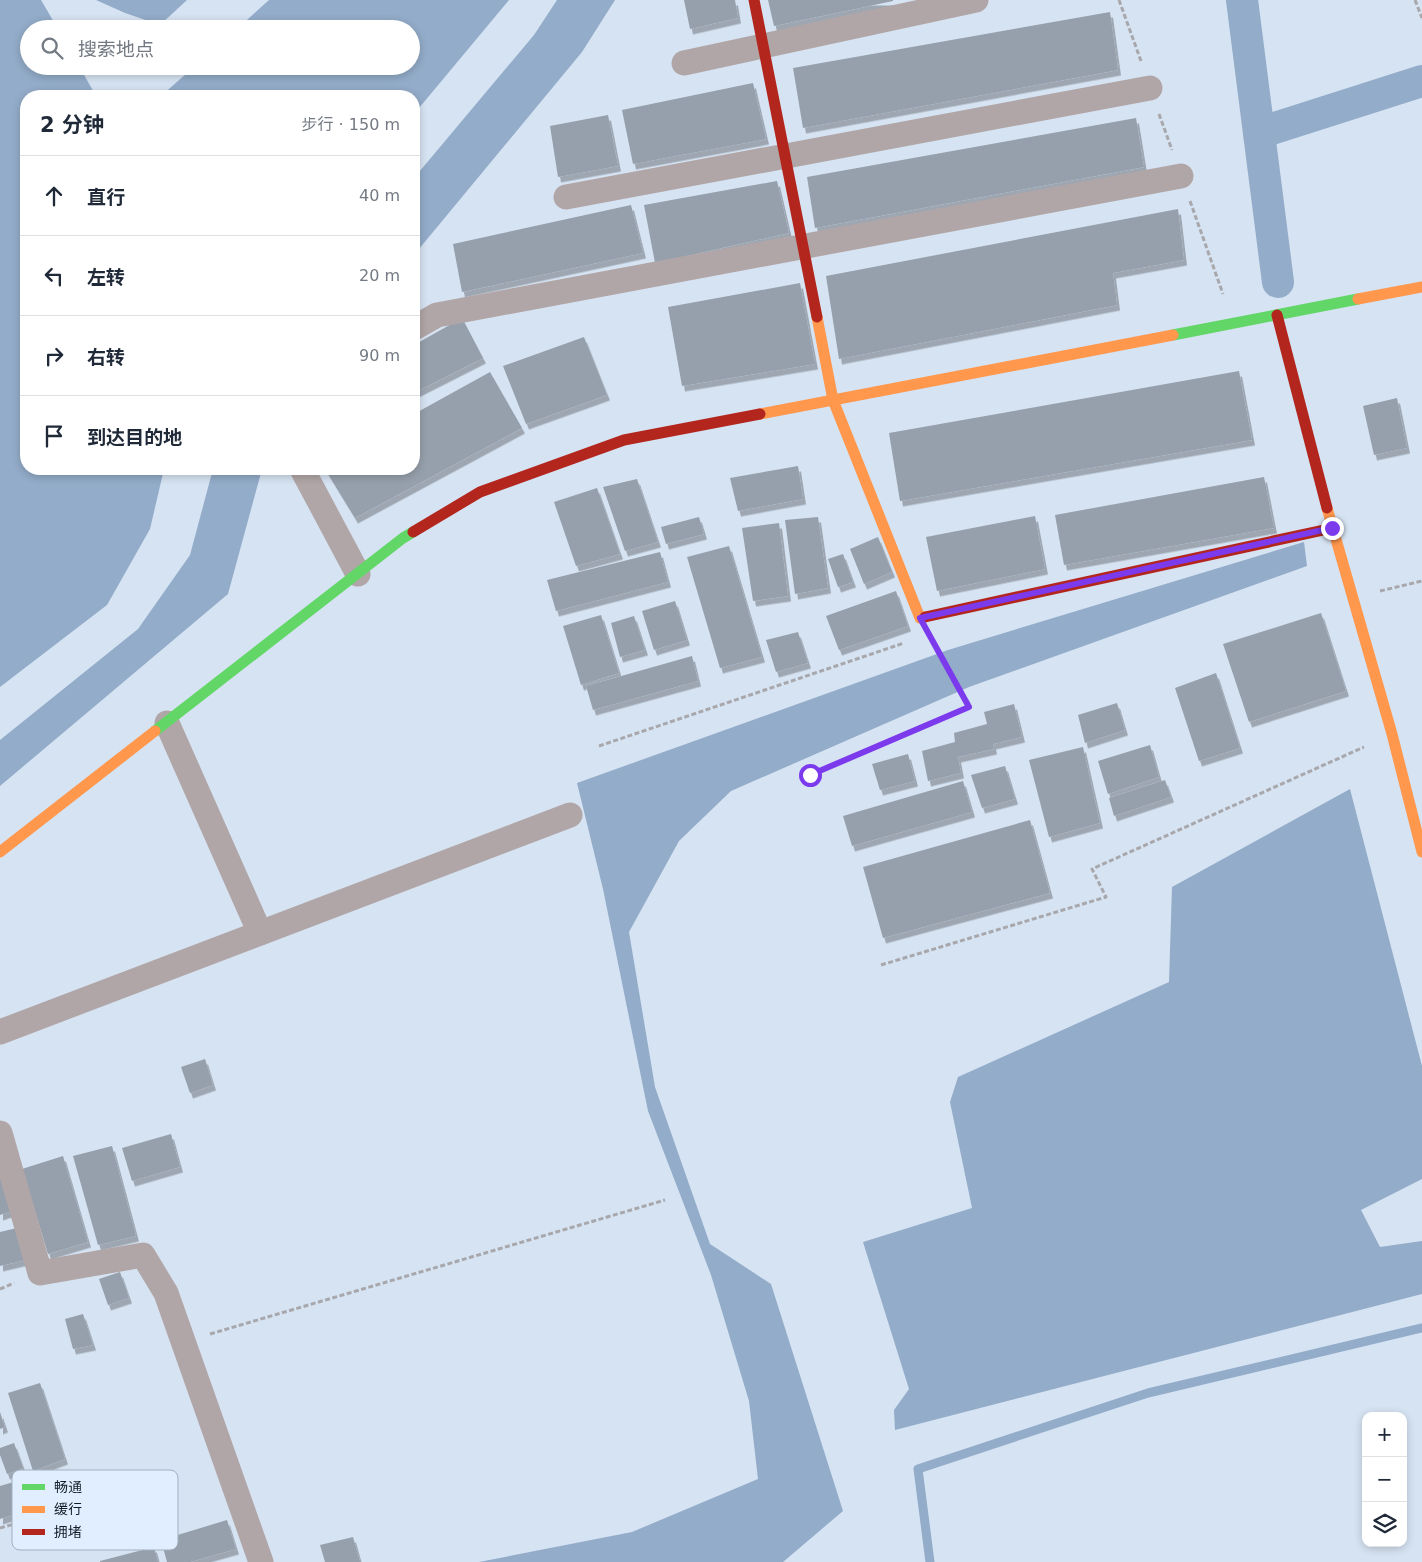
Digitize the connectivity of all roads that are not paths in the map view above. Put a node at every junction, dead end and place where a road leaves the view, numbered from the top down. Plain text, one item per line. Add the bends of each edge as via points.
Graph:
1 (754, 0) edge
2 (976, 0) edge
3 (763, 46) junction
4 (684, 63) dead end
5 (1150, 88) dead end
6 (785, 156) junction
7 (1181, 176) dead end
8 (566, 197) dead end
9 (803, 247) junction
10 (1422, 287) edge
11 (1277, 315) junction
12 (420, 325) edge
13 (833, 400) junction
14 (305, 475) edge
15 (1332, 528) junction
16 (358, 574) junction
17 (167, 723) junction
18 (570, 815) dead end
19 (0, 852) edge
20 (1422, 852) edge
21 (260, 933) junction
22 (0, 1032) edge
23 (0, 1133) edge
24 (261, 1562) edge

1 - 3 street
2 - 3 street
3 - 4 street
3 - 6 street
5 - 6 street
6 - 8 street
6 - 9 street
7 - 9 street
9 - 12 street via 437,315
9 - 13 street
10 - 11 street
11 - 13 street
11 - 15 street
13 - 15 street via 920,618
13 - 16 street via 624,440 480,492 403,538
14 - 16 street
15 - 20 street via 1392,734
16 - 17 street
17 - 19 street
17 - 21 street
18 - 21 street
21 - 22 street
23 - 24 street via 40,1274 143,1256 166,1293

